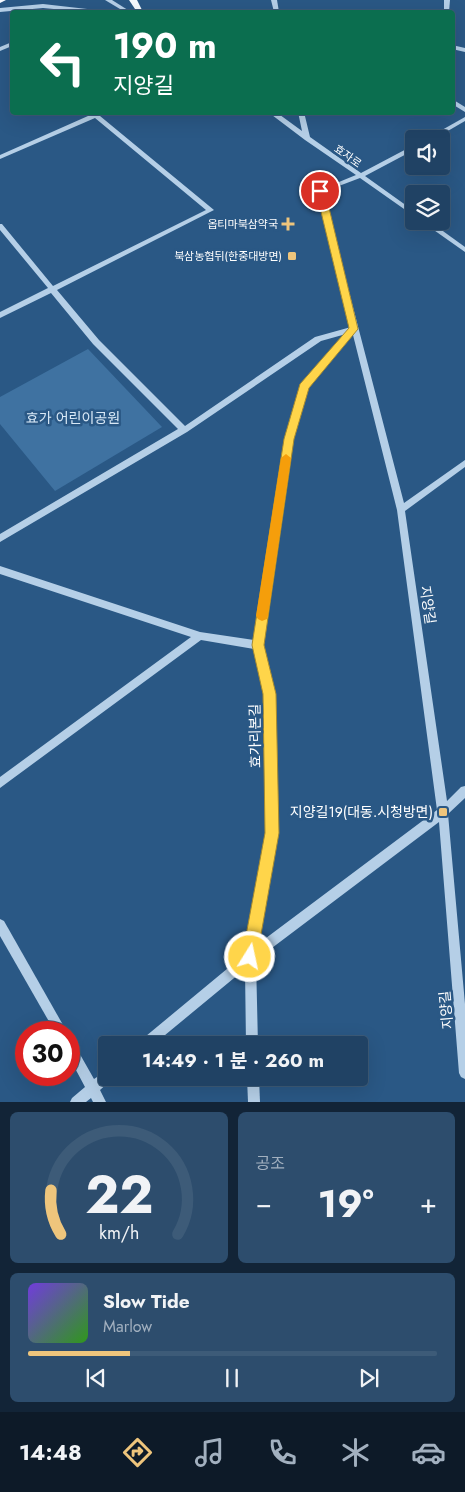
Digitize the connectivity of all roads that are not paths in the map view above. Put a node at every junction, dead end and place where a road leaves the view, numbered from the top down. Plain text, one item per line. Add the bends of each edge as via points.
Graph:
1 (108, 0) edge
2 (0, 10) edge
3 (78, 10) edge
4 (125, 10) edge
5 (97, 115) edge
6 (100, 115) edge
7 (275, 115) edge
8 (302, 115) edge
9 (465, 119) edge
10 (445, 130) edge
11 (307, 139) junction
12 (405, 152) edge
13 (0, 157) edge
14 (360, 176) junction
15 (405, 208) edge
16 (0, 226) edge
17 (437, 230) edge
18 (465, 250) edge
19 (51, 289) junction
20 (0, 314) edge
21 (354, 329) junction
22 (184, 430) junction
23 (465, 463) edge
24 (400, 510) junction
25 (0, 538) edge
26 (0, 570) edge
27 (200, 636) junction
28 (258, 645) junction
29 (0, 783) edge
30 (465, 790) edge
31 (443, 812) junction
32 (0, 925) edge
33 (250, 957) junction
34 (55, 1021) edge
35 (155, 1036) edge
36 (252, 1036) edge
37 (80, 1065) edge
38 (465, 1072) edge
39 (98, 1084) edge
40 (253, 1086) edge
41 (93, 1088) junction
42 (76, 1102) edge
43 (100, 1102) edge
44 (254, 1102) edge

1 - 4 street
2 - 3 street via 43,6
5 - 13 street
6 - 19 street via 211,210
7 - 11 street, 효자로
8 - 11 street
9 - 10 street
11 - 14 street, 효자로
12 - 14 street
14 - 15 street, 효자로
14 - 21 street, 지양길 via 320,191
16 - 19 street
17 - 18 street
19 - 20 street
19 - 22 street via 96,342
21 - 22 street via 318,339
21 - 24 street, 지양길
21 - 28 street, 효가리본길 via 304,387 289,439
22 - 25 street
23 - 24 street
24 - 31 street, 지양길
26 - 27 street
27 - 28 street
27 - 29 street
28 - 33 street, 효가리본길 via 270,694 272,833
30 - 31 street
31 - 33 street
31 - 38 street, 지양길
32 - 34 street
33 - 35 street
33 - 36 street, 효가리본길
37 - 41 street
39 - 41 street
40 - 44 street
41 - 42 street
41 - 43 street

